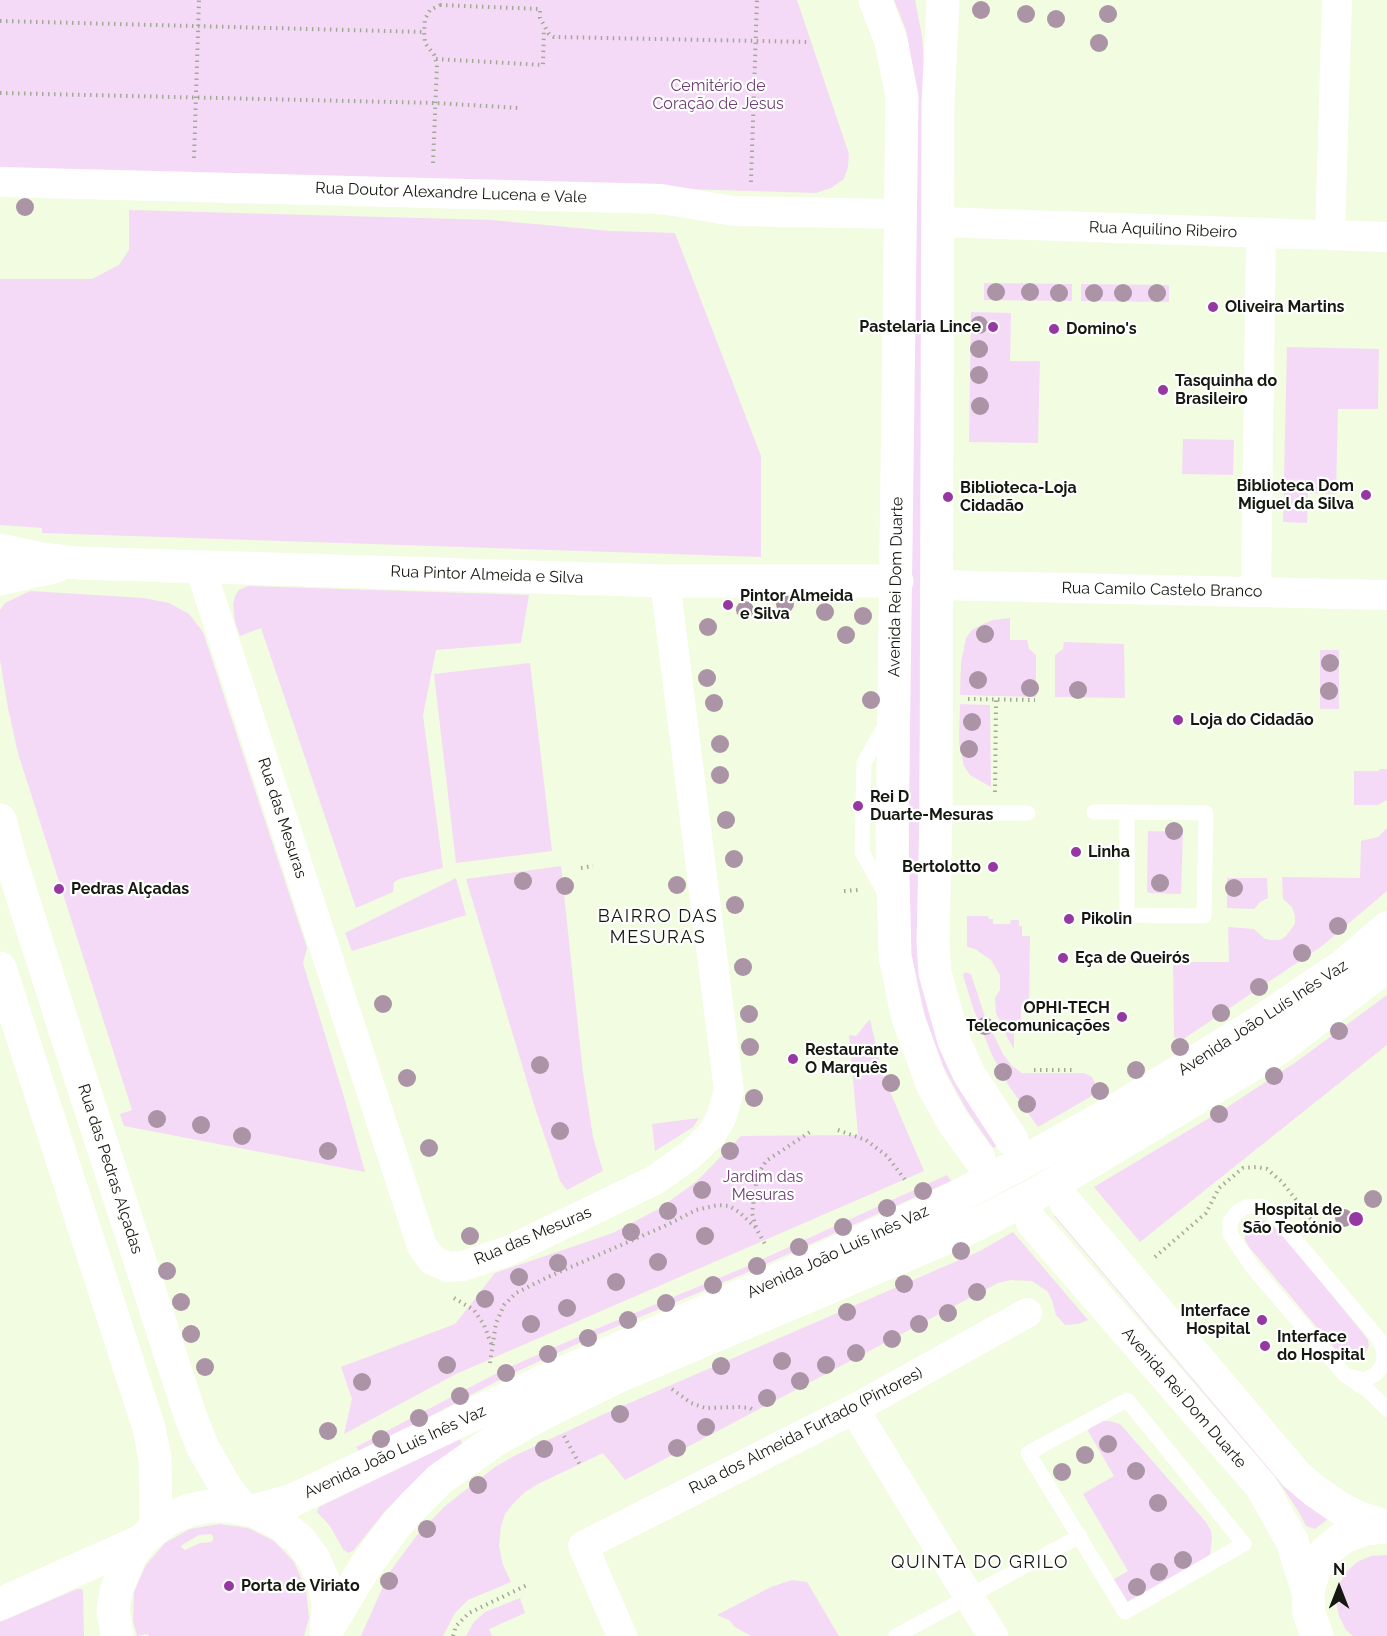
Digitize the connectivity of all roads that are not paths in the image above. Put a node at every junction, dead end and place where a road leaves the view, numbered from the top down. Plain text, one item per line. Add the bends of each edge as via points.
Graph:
1 (875, 0) edge
2 (924, 0) edge
3 (943, 0) edge
4 (1337, 0) edge
5 (938, 104) junction
6 (0, 182) edge
7 (900, 214) junction
8 (939, 222) junction
9 (1261, 233) junction
10 (1330, 235) junction
11 (1387, 237) edge
12 (0, 550) edge
13 (77, 563) junction
14 (200, 567) junction
15 (8, 575) edge
16 (665, 580) junction
17 (897, 581) junction
18 (937, 585) junction
19 (1256, 592) junction
20 (1387, 595) edge
21 (1094, 812) dead end
22 (1127, 812) junction
23 (936, 813) junction
24 (1028, 813) dead end
25 (0, 820) edge
26 (1387, 928) edge
27 (1387, 966) edge
28 (0, 968) edge
29 (1114, 1129) junction
30 (1012, 1140) dead end
31 (979, 1158) dead end
32 (1066, 1203) dead end
33 (1032, 1221) dead end
34 (1027, 1313) dead end
35 (1386, 1358) edge
36 (1345, 1375) junction
37 (854, 1409) junction
38 (1387, 1409) edge
39 (248, 1510) junction
40 (1387, 1527) edge
41 (149, 1534) junction
42 (1080, 1536) junction
43 (1308, 1592) junction
44 (970, 1597) junction
45 (0, 1604) edge
46 (326, 1633) edge
47 (1316, 1635) edge
48 (117, 1636) edge
49 (622, 1636) edge
50 (896, 1636) edge
51 (993, 1636) edge

1 - 7 main road, Avenida Rei Dom Duarte via 891,41 902,97
2 - 5 main road
3 - 5 main road
4 - 10 street
5 - 8 main road
6 - 7 street, Rua Doutor Alexandre Lucena e Vale via 661,199 733,211
7 - 17 main road, Avenida Rei Dom Duarte
8 - 9 street, Rua Aquilino Ribeiro
8 - 18 main road
9 - 10 street, Rua Aquilino Ribeiro
9 - 19 street
10 - 11 street, Rua Aquilino Ribeiro
12 - 13 main road, Rua Pintor Almeida e Silva
13 - 14 main road, Rua Pintor Almeida e Silva
13 - 15 main road, Rua Pintor Almeida e Silva
14 - 16 main road, Rua Pintor Almeida e Silva
14 - 16 street, Rua das Mesuras via 422,1246 432,1260 448,1267 508,1251 655,1180 690,1155 711,1135 721,1118 729,1091
16 - 17 main road, Rua Pintor Almeida e Silva
17 - 31 main road, Avenida Rei Dom Duarte via 895,956 906,1015 932,1084
18 - 19 street, Rua Camilo Castelo Branco
18 - 23 main road
19 - 20 street, Rua Camilo Castelo Branco
21 - 22 lane
22 - 22 lane via 1127,915 1204,916 1206,813
23 - 24 lane
23 - 30 main road via 935,973 969,1074
25 - 39 main road, Rua das Pedras Alçadas via 190,1415 203,1448 228,1491
26 - 29 main road, Avenida João Luís Inês Vaz via 1344,965
27 - 29 main road, Avenida João Luís Inês Vaz via 1275,1051
28 - 41 main road via 149,1428 155,1459
29 - 39 main road, Avenida João Luís Inês Vaz via 546,1380 293,1500
29 - 46 main road, Avenida João Luís Inês Vaz via 1033,1196 965,1230 617,1377 497,1439 440,1479 401,1519 365,1567
32 - 40 main road, Avenida Rei Dom Duarte via 1296,1475 1321,1496 1360,1518
33 - 43 main road, Avenida Rei Dom Duarte via 1261,1486 1292,1541
34 - 37 street, Rua dos Almeida Furtado (Pintores)
35 - 36 lane via 1376,1374 1365,1380
35 - 36 lane via 1379,1339 1271,1210 1246,1206 1230,1222 1235,1245
36 - 38 lane
37 - 44 street
37 - 49 street, Rua dos Almeida Furtado (Pintores) via 583,1546
39 - 41 main road via 229,1506 190,1510 172,1517
39 - 46 main road via 280,1524 299,1539 314,1559 324,1582 328,1606
40 - 43 main road via 1365,1529 1344,1537 1326,1551 1314,1570
41 - 45 main road
41 - 48 main road via 130,1556 116,1591
42 - 42 lane via 1125,1612 1244,1544 1127,1400 1028,1453
42 - 44 lane
43 - 47 main road, Avenida Rei Dom Duarte
44 - 50 lane
44 - 51 street

